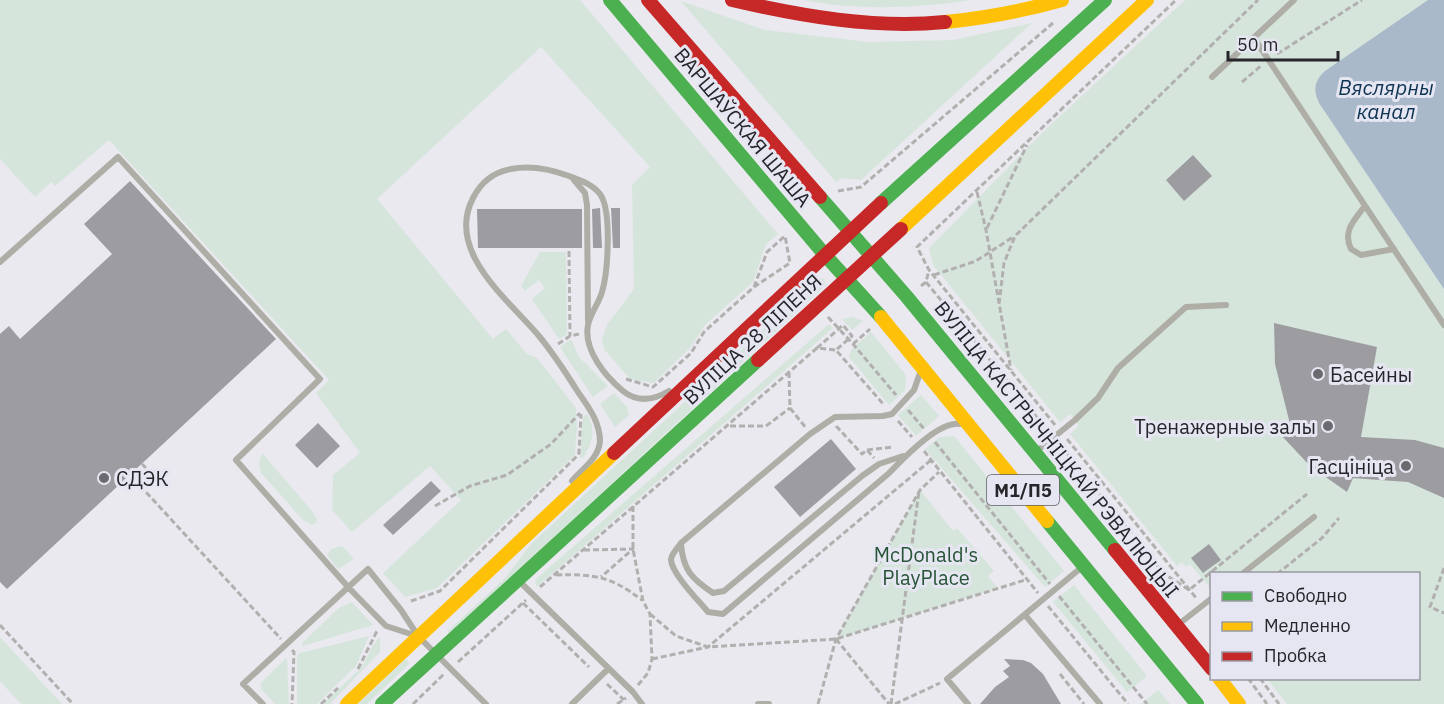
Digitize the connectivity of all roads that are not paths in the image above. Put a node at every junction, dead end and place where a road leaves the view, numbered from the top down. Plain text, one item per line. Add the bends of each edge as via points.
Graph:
1 (610, 0) edge
2 (648, 0) edge
3 (732, 0) edge
4 (1062, 0) edge
5 (1105, 0) edge
6 (1147, 0) edge
7 (1294, 0) edge
8 (1254, 38) junction
9 (1212, 77) dead end
10 (566, 175) junction
11 (1365, 206) junction
12 (850, 231) junction
13 (1394, 249) junction
14 (825, 255) junction
15 (871, 255) junction
16 (0, 262) edge
17 (847, 278) junction
18 (1226, 305) dead end
19 (1444, 325) edge
20 (588, 328) junction
21 (723, 351) junction
22 (921, 366) junction
23 (969, 425) junction
24 (1035, 452) junction
25 (906, 455) junction
26 (552, 511) junction
27 (1314, 517) dead end
28 (681, 543) junction
29 (1084, 564) junction
30 (1243, 572) edge
31 (518, 580) junction
32 (348, 586) junction
33 (1210, 600) edge
34 (1025, 615) junction
35 (1178, 626) junction
36 (418, 636) junction
37 (436, 655) junction
38 (1210, 666) edge
39 (608, 669) junction
40 (1221, 680) edge
41 (263, 704) edge
42 (347, 704) edge
43 (382, 704) edge
44 (486, 704) edge
45 (572, 704) edge
46 (642, 704) edge
47 (758, 704) edge
48 (769, 704) edge
49 (968, 704) edge
50 (1100, 704) edge
51 (1197, 704) edge
52 (1239, 704) edge

1 - 14 main road, ВАРШАЎСКАЯ ШАША / М1/П5
2 - 12 main road, ВАРШАЎСКАЯ ШАША / М1/П5
3 - 4 main road via 840,20 918,25 988,19
5 - 12 main road, ВУЛІЦА 28 ЛІПЕНЯ
6 - 15 main road, ВУЛІЦА 28 ЛІПЕНЯ
7 - 8 lane
8 - 9 lane
8 - 11 lane
10 - 20 lane via 578,183 586,200
10 - 20 lane via 594,188 606,209 605,282
10 - 26 lane via 536,167 501,171 482,183 470,202 468,214 469,240 478,265 550,351 588,407 598,429 600,443 594,456
11 - 13 lane
11 - 13 lane via 1347,232 1351,249 1361,255
12 - 14 main road, ВУЛІЦА 28 ЛІПЕНЯ
12 - 15 main road, ВАРШАЎСКАЯ ШАША / М1/П5
13 - 19 lane
14 - 17 main road, ВАРШАЎСКАЯ ШАША / М1/П5
14 - 21 main road, ВУЛІЦА 28 ЛІПЕНЯ
15 - 17 main road, ВУЛІЦА 28 ЛІПЕНЯ
15 - 24 main road, ВУЛІЦА КАСТРЫЧНІЦКАЙ РЭВАЛЮЦЫІ / М1/П5
16 - 32 lane via 118,157 320,379 236,460
17 - 22 main road, М1/П5
17 - 31 main road, ВУЛІЦА 28 ЛІПЕНЯ
18 - 24 lane via 1186,307 1118,368 1098,398
20 - 21 lane via 595,358 606,375 627,394 644,399 668,392
21 - 26 main road, ВУЛІЦА 28 ЛІПЕНЯ
22 - 23 main road, М1/П5
22 - 28 lane via 914,390 892,414 835,417
23 - 25 lane via 943,426
23 - 29 main road, М1/П5
24 - 35 main road, ВУЛІЦА КАСТРЫЧНІЦКАЙ РЭВАЛЮЦЫІ / М1/П5
25 - 28 lane via 870,470 724,591 713,593 688,571 682,560
25 - 28 lane via 723,614 708,612 675,571 671,561
26 - 36 main road, ВУЛІЦА 28 ЛІПЕНЯ
27 - 30 lane
29 - 34 lane
29 - 51 main road, М1/П5
31 - 37 main road, ВУЛІЦА 28 ЛІПЕНЯ
31 - 39 lane
32 - 36 lane via 386,626
32 - 36 lane via 368,569
32 - 41 lane via 243,684
33 - 35 lane
34 - 49 lane via 947,679
34 - 50 lane
35 - 38 main road, ВУЛІЦА КАСТРЫЧНІЦКАЙ РЭВАЛЮЦЫІ / М1/П5
36 - 37 lane
36 - 42 main road, ВУЛІЦА 28 ЛІПЕНЯ
37 - 43 main road, ВУЛІЦА 28 ЛІПЕНЯ
37 - 44 lane
39 - 45 lane
39 - 46 lane
40 - 52 main road
47 - 48 lane

